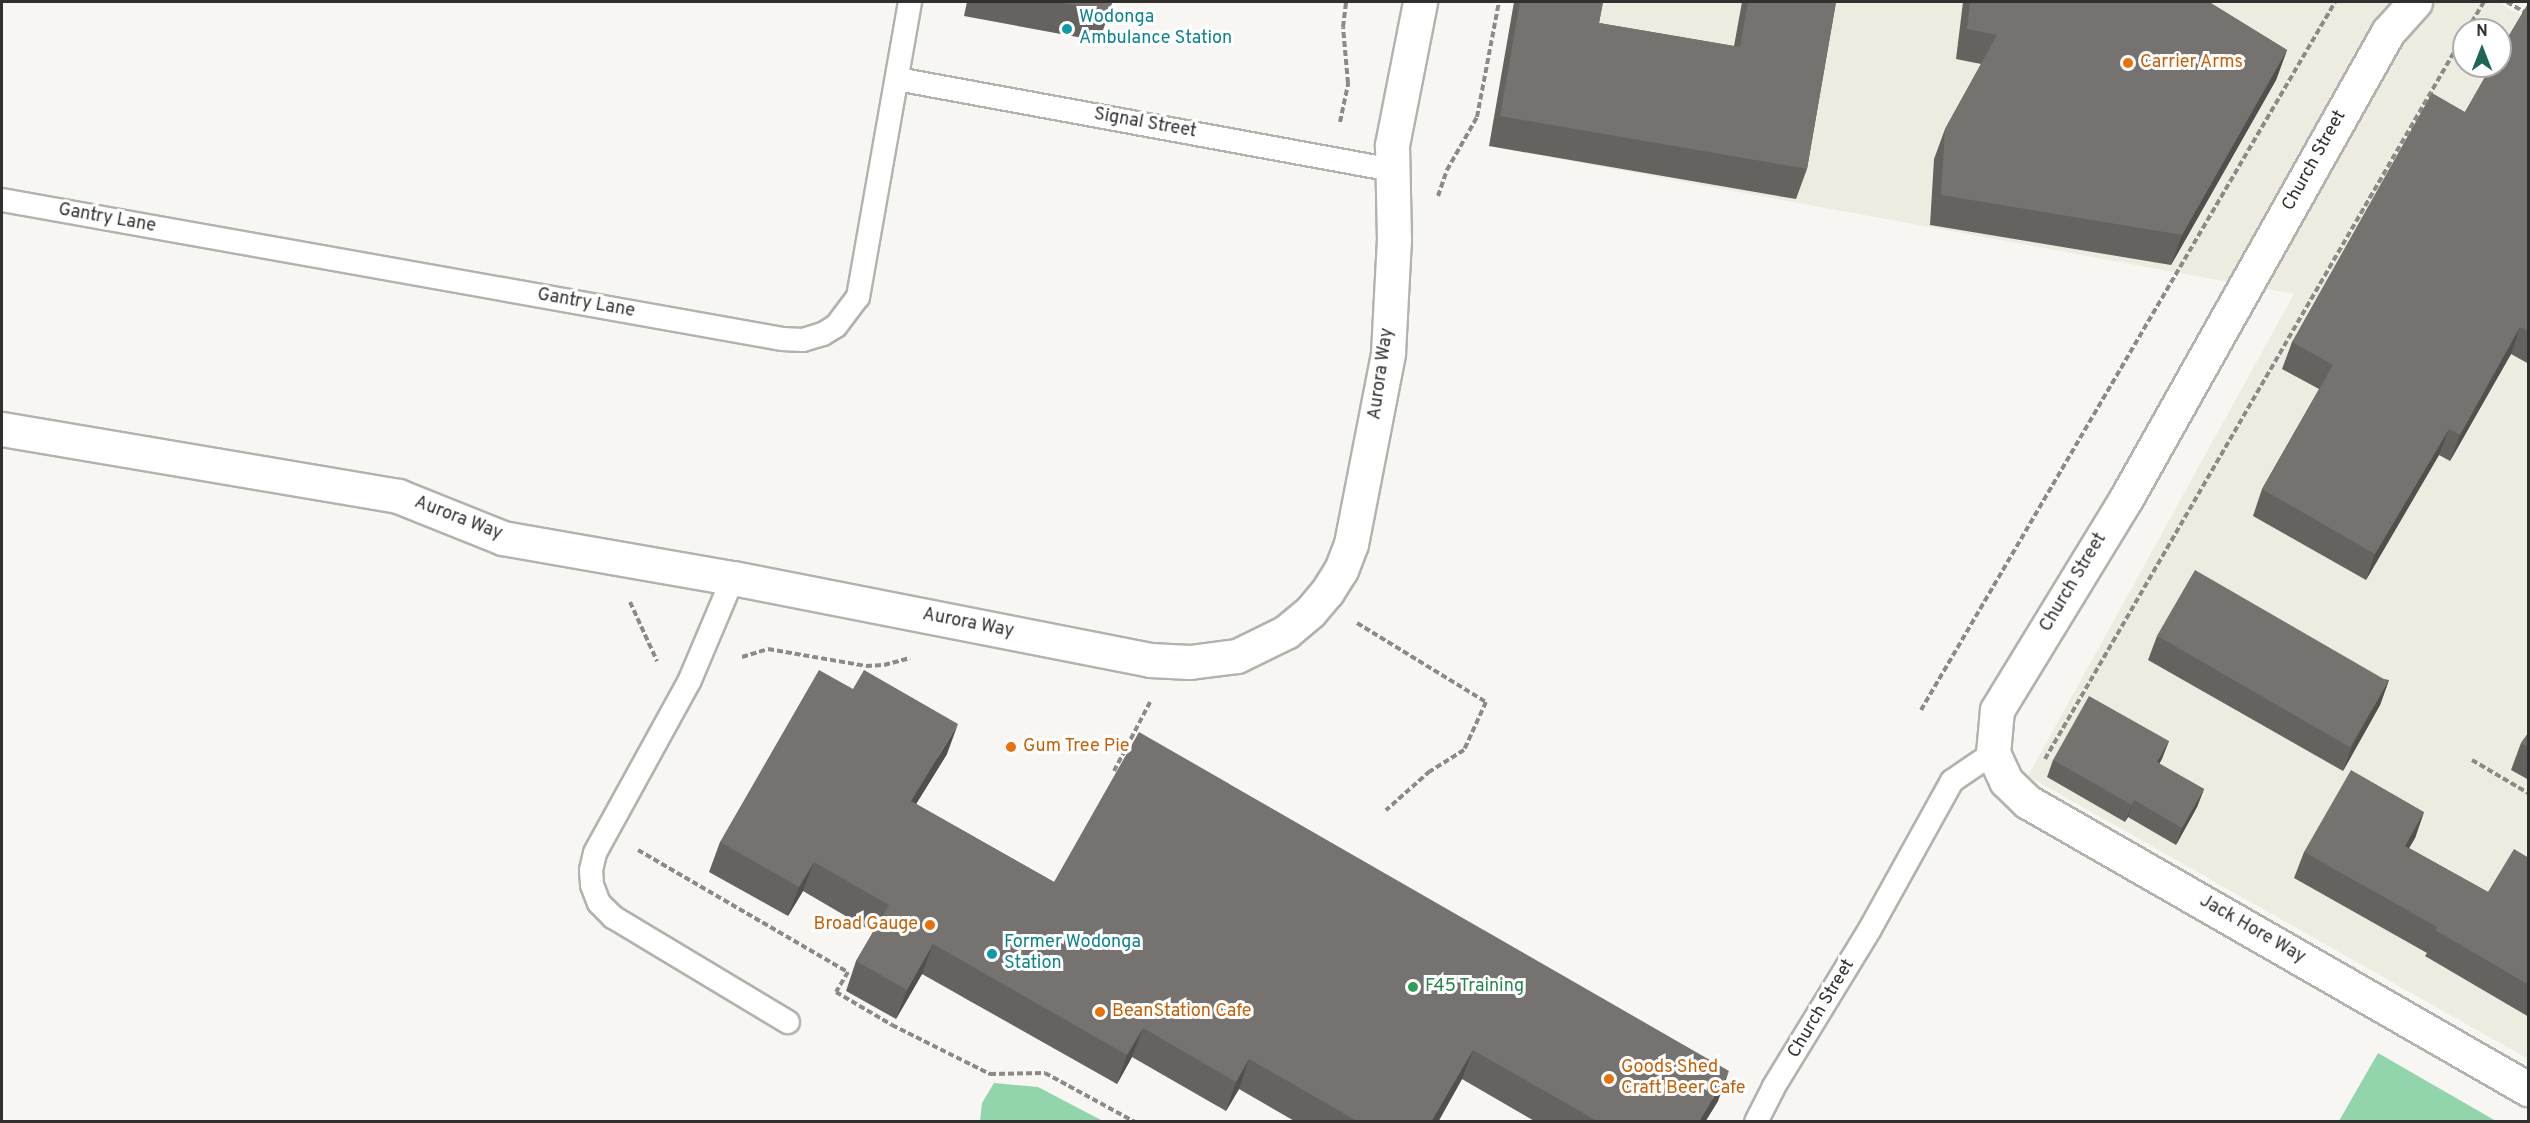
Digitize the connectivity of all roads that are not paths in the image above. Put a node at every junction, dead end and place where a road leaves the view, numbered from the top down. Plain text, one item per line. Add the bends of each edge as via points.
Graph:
1 (910, 2) edge
2 (1420, 2) edge
3 (2398, 2) edge
4 (2415, 2) edge
5 (2388, 32) junction
6 (897, 79) junction
7 (1393, 170) junction
8 (2, 200) edge
9 (2, 429) edge
10 (734, 578) junction
11 (1993, 753) junction
12 (788, 1022) dead end
13 (2529, 1089) edge
14 (1756, 1122) edge

1 - 6 lane, Gantry Lane
2 - 7 street, Aurora Way via 1392,145
3 - 5 street, Church Street
4 - 5 street, Church Street
5 - 11 street, Church Street via 2127,497 1996,710
6 - 7 lane, Signal Street
6 - 8 lane, Gantry Lane via 858,297 836,326 803,340
7 - 10 street, Aurora Way via 1388,353 1353,535 1341,570 1327,592 1286,632 1237,656 1214,661 1150,660
9 - 10 street, Aurora Way via 398,496 503,538
10 - 12 lane via 690,680 595,853 592,885 599,903 613,917
11 - 13 street, Jack Hore Way via 2006,781 2028,802
11 - 14 lane, Church Street via 1952,781

